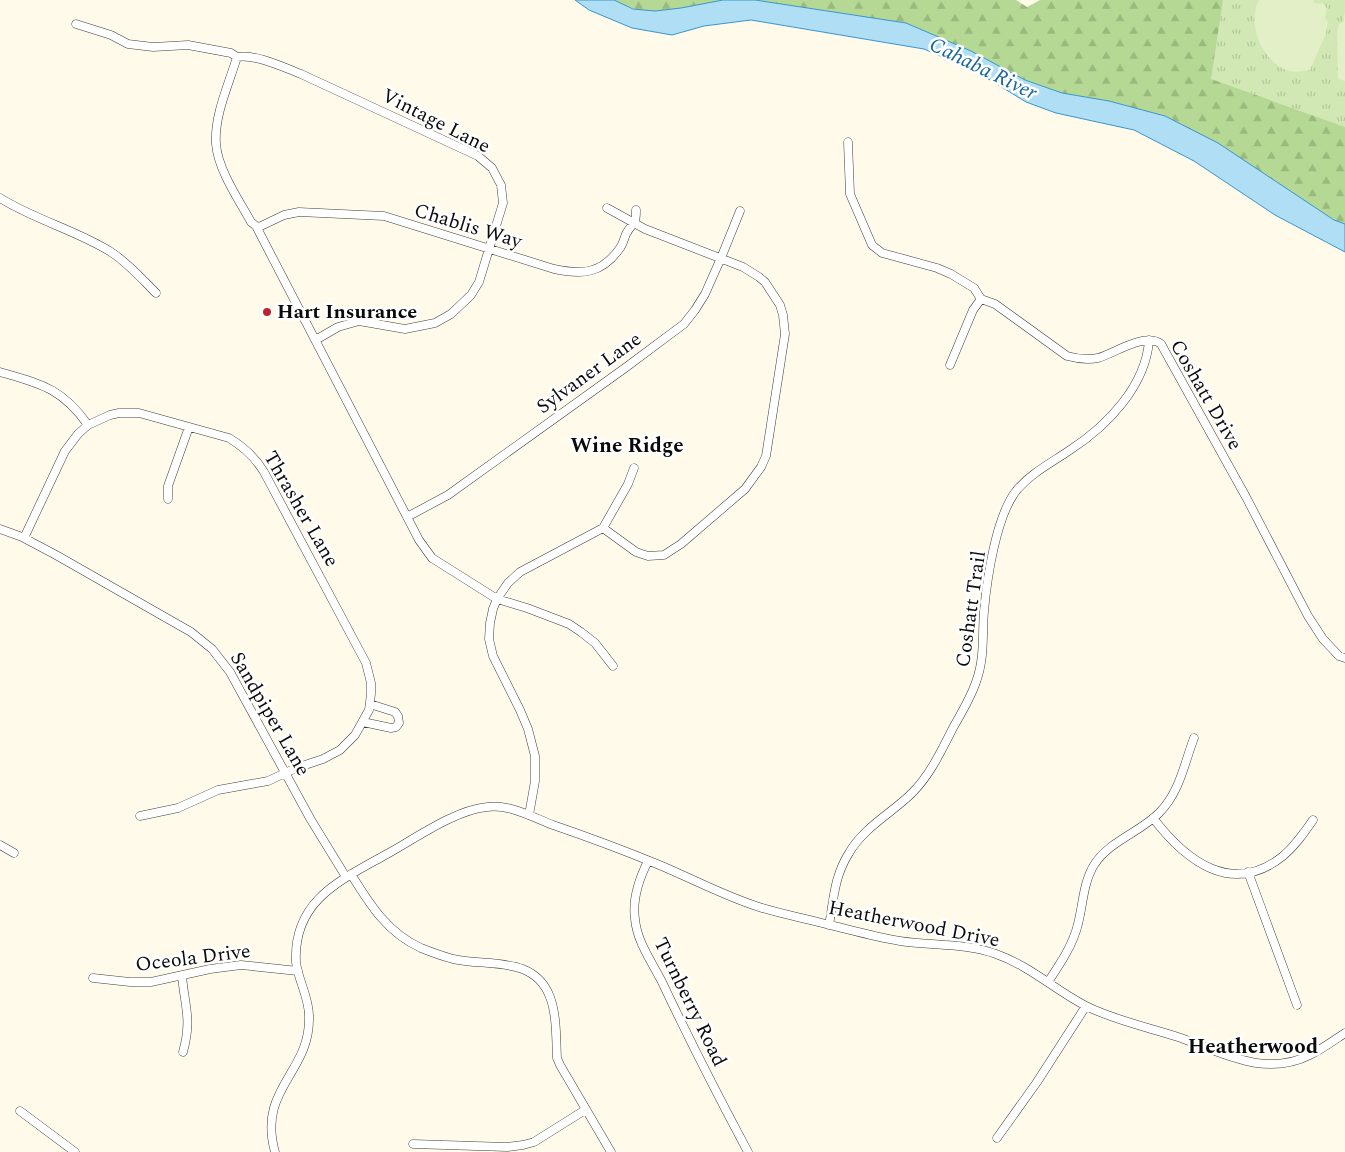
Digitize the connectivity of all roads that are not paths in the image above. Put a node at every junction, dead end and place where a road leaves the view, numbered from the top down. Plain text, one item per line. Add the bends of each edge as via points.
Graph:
1 (76, 24) dead end
2 (238, 57) junction
3 (848, 142) dead end
4 (0, 198) edge
5 (607, 208) dead end
6 (636, 210) dead end
7 (740, 211) dead end
8 (636, 222) junction
9 (256, 226) junction
10 (489, 249) junction
11 (721, 258) junction
12 (156, 294) dead end
13 (981, 299) junction
14 (316, 338) junction
15 (1149, 340) junction
16 (950, 365) dead end
17 (0, 372) edge
18 (88, 425) junction
19 (189, 427) junction
20 (634, 468) dead end
21 (168, 499) dead end
22 (407, 517) junction
23 (603, 528) junction
24 (0, 529) edge
25 (24, 538) junction
26 (497, 599) junction
27 (1345, 658) edge
28 (613, 666) dead end
29 (370, 704) junction
30 (363, 722) junction
31 (1194, 738) dead end
32 (285, 774) junction
33 (529, 815) junction
34 (140, 816) dead end
35 (1153, 818) junction
36 (1313, 820) dead end
37 (0, 844) edge
38 (14, 853) dead end
39 (648, 861) junction
40 (1248, 872) junction
41 (349, 876) junction
42 (829, 925) junction
43 (298, 970) junction
44 (182, 976) junction
45 (93, 978) dead end
46 (1048, 982) junction
47 (1297, 1005) dead end
48 (1086, 1006) junction
49 (1345, 1033) edge
50 (183, 1052) dead end
51 (20, 1110) dead end
52 (585, 1110) junction
53 (997, 1138) dead end
54 (413, 1144) dead end
55 (75, 1152) edge
56 (275, 1152) edge
57 (611, 1152) edge
58 (748, 1152) edge

1 - 2 street, Vintage Lane via 128,44 153,47 188,45 231,52
2 - 9 street via 219,117 216,144 223,169
2 - 10 street, Vintage Lane via 246,56 301,74 478,156 492,168 501,185 503,203
3 - 13 street, Coshatt Drive via 850,194 872,244 882,253 951,274 974,288
4 - 12 street via 109,251
5 - 8 street
6 - 8 street
7 - 11 street, Sylvaner Lane
8 - 10 street, Chablis Way via 608,262 576,274
8 - 11 street via 645,229
9 - 10 street, Chablis Way via 299,212 384,216
9 - 14 street
10 - 14 street, Vintage Lane via 479,282 471,295 451,314 435,323 405,328 359,322 338,327
11 - 22 street, Sylvaner Lane via 705,294 684,324 448,495
11 - 23 street via 743,267 765,282 780,304 783,315 785,334 766,456 745,489 664,555 648,556 636,552
13 - 15 street, Coshatt Drive via 995,304 1067,356 1080,360 1096,358
13 - 16 street via 973,310
14 - 22 street
15 - 27 street, Coshatt Drive via 1159,342 1165,350 1316,629 1339,656
15 - 42 street, Coshatt Trail via 1144,366 1121,404 1081,443 1029,477 1009,502 999,527 989,577 983,656 976,682 940,754 921,783 855,843 848,854 834,890
17 - 18 street via 36,382 56,392
18 - 19 street, Thrasher Lane via 110,415 130,412
18 - 25 street, Thrasher Lane via 66,451
19 - 21 street via 169,481
19 - 29 street, Thrasher Lane via 229,438 253,456 264,472 362,653 371,683
20 - 23 street
22 - 26 street via 432,558
23 - 26 street via 520,572
24 - 25 street, Sandpiper Lane
25 - 32 street, Sandpiper Lane via 191,632 208,645 230,672
26 - 28 street via 569,624 595,643
26 - 33 street via 489,640 493,656 528,729 535,756 535,781
29 - 30 street, Thrasher Lane
29 - 30 street via 395,712 399,723 391,728
30 - 32 street, Thrasher Lane via 340,750
31 - 35 street via 1175,791
32 - 34 street, Thrasher Lane via 260,784 218,790 178,808
32 - 41 street, Sandpiper Lane via 328,849
33 - 39 street, Heatherwood Drive
33 - 41 street, Heatherwood Drive via 491,806 469,811
35 - 40 street via 1166,834 1202,865 1221,872
35 - 46 street via 1108,849 1094,866 1086,882 1074,936
36 - 40 street via 1283,856 1270,865
37 - 38 street
39 - 42 street, Heatherwood Drive via 730,897
39 - 58 street, Turnberry Road via 637,888 636,926
40 - 47 street
41 - 43 street, Heatherwood Drive via 323,893 307,914 298,935
41 - 52 street, Sandpiper Lane via 390,928 420,947 454,959 516,966 539,980 553,1006 557,1058
42 - 46 street, Heatherwood Drive via 888,939 985,951 1020,964
43 - 44 street, Oceola Drive via 241,965
43 - 56 street, Heatherwood Drive via 307,1001 308,1029 304,1050 273,1108 270,1129
44 - 45 street, Oceola Drive via 140,982
44 - 50 street via 188,1021
46 - 48 street, Heatherwood Drive
48 - 49 street, Heatherwood Drive via 1259,1065 1281,1064 1311,1055
48 - 53 street
51 - 55 street
52 - 54 street via 534,1142 523,1145
52 - 57 street, Sandpiper Lane

